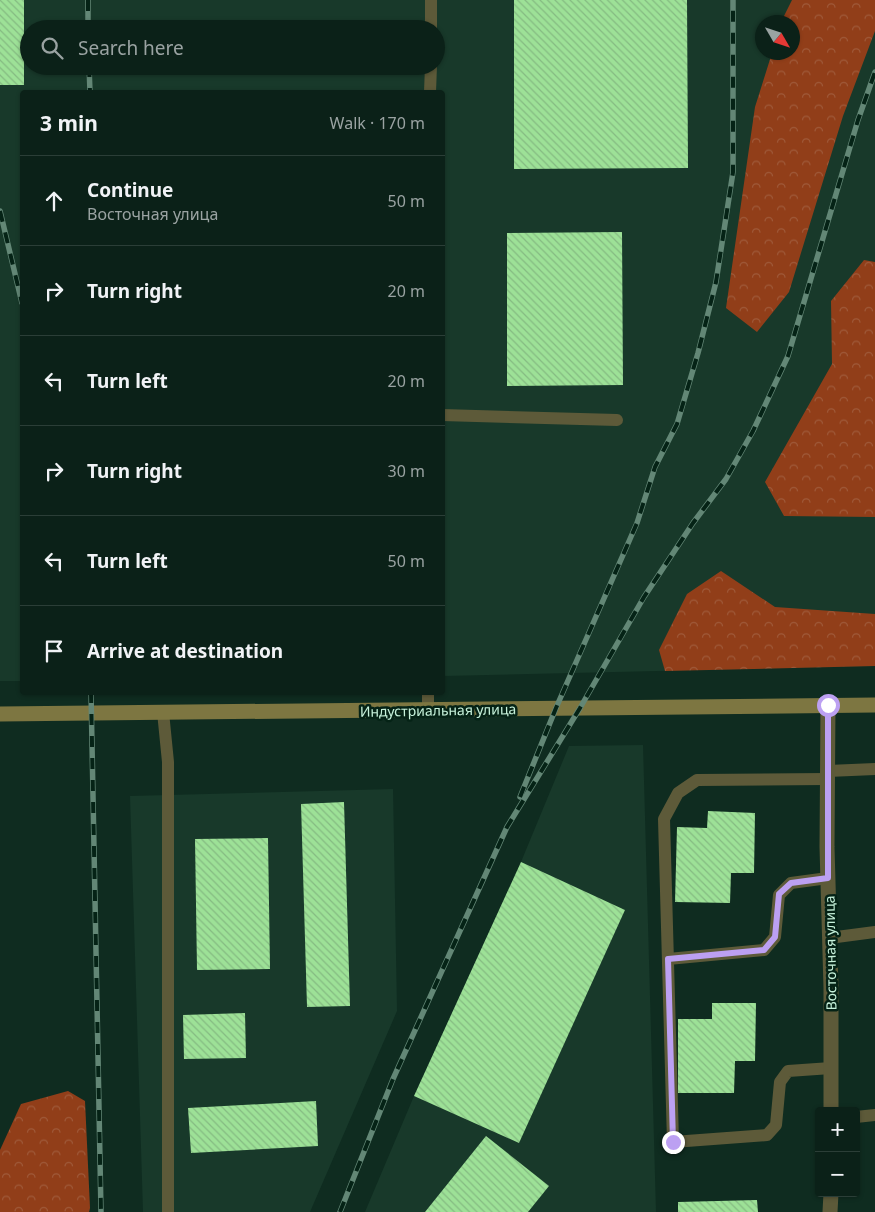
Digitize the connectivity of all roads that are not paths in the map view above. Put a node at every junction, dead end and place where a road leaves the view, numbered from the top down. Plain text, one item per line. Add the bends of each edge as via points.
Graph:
1 (431, 0) edge
2 (431, 20) edge
3 (431, 75) edge
4 (430, 90) edge
5 (445, 414) edge
6 (617, 420) dead end
7 (428, 695) edge
8 (828, 705) junction
9 (875, 705) edge
10 (428, 710) junction
11 (163, 712) junction
12 (0, 714) edge
13 (875, 769) edge
14 (827, 775) junction
15 (828, 878) junction
16 (875, 932) edge
17 (830, 938) junction
18 (668, 959) junction
19 (831, 1068) junction
20 (832, 1107) edge
21 (875, 1115) edge
22 (860, 1117) edge
23 (831, 1197) edge
24 (168, 1212) edge
25 (830, 1212) edge

1 - 2 lane
3 - 4 lane
5 - 6 lane
7 - 10 lane
8 - 9 street, Индустриальная улица
8 - 10 street, Индустриальная улица
8 - 14 street, Восточная улица
10 - 11 street, Индустриальная улица
11 - 12 street, Индустриальная улица
11 - 24 lane via 168,762
13 - 14 lane
14 - 15 street, Восточная улица
14 - 18 lane via 697,780 678,793 664,819
15 - 17 street, Восточная улица
15 - 18 lane via 791,883 779,894 775,937 764,950
16 - 17 lane
17 - 19 street, Восточная улица
18 - 19 lane via 673,1142 767,1135 776,1124 780,1082 788,1071
19 - 20 street, Восточная улица
21 - 22 lane
23 - 25 street

